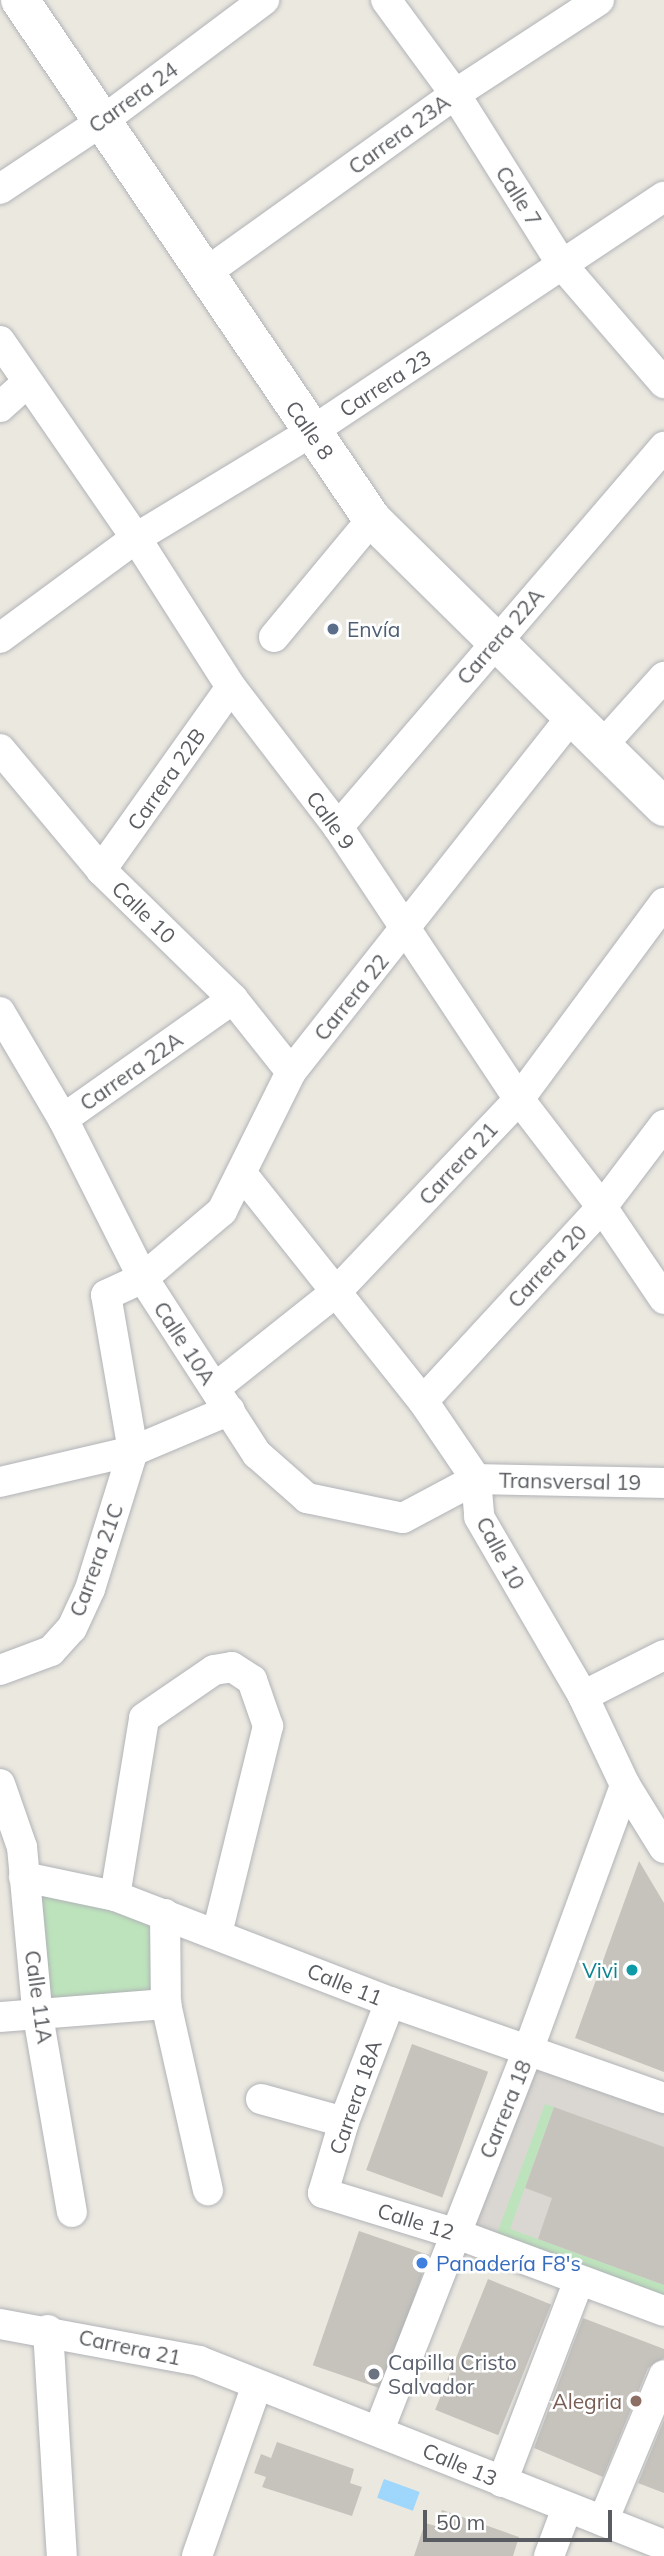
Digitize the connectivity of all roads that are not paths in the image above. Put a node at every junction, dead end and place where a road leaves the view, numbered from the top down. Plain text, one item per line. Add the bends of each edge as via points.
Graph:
1 (20, 0) edge
2 (264, 0) edge
3 (386, 0) edge
4 (599, 0) edge
5 (455, 94) junction
6 (101, 122) junction
7 (0, 189) edge
8 (664, 197) edge
9 (563, 266) junction
10 (204, 274) junction
11 (0, 341) edge
12 (27, 383) junction
13 (664, 383) edge
14 (0, 407) edge
15 (311, 432) junction
16 (664, 447) edge
17 (372, 519) junction
18 (136, 538) junction
19 (274, 637) dead end
20 (0, 638) edge
21 (494, 642) junction
22 (664, 677) edge
23 (231, 687) junction
24 (571, 718) junction
25 (600, 748) junction
26 (0, 749) edge
27 (664, 807) edge
28 (338, 827) junction
29 (101, 870) junction
30 (664, 903) edge
31 (405, 930) junction
32 (233, 999) junction
33 (0, 1012) edge
34 (291, 1072) junction
35 (519, 1099) junction
36 (63, 1119) junction
37 (664, 1125) edge
38 (243, 1175) junction
39 (602, 1207) junction
40 (655, 1262) edge
41 (143, 1278) junction
42 (337, 1291) junction
43 (664, 1299) edge
44 (222, 1399) junction
45 (423, 1401) junction
46 (133, 1451) junction
47 (476, 1479) junction
48 (0, 1482) edge
49 (664, 1483) edge
50 (664, 1655) edge
51 (0, 1671) edge
52 (583, 1696) junction
53 (0, 1784) edge
54 (625, 1785) junction
55 (664, 1848) edge
56 (24, 1877) junction
57 (115, 1896) junction
58 (164, 1914) junction
59 (217, 1934) junction
60 (390, 2002) junction
61 (166, 2004) junction
62 (37, 2010) junction
63 (0, 2017) edge
64 (529, 2048) junction
65 (664, 2098) edge
66 (261, 2099) dead end
67 (344, 2122) junction
68 (208, 2190) dead end
69 (323, 2193) joint
70 (72, 2212) dead end
71 (454, 2232) junction
72 (579, 2280) junction
73 (664, 2311) edge
74 (0, 2324) edge
75 (48, 2330) junction
76 (664, 2375) edge
77 (257, 2385) junction
78 (379, 2430) junction
79 (502, 2482) junction
80 (566, 2508) junction
81 (603, 2521) junction
82 (664, 2545) edge
83 (62, 2556) edge
84 (197, 2556) edge
85 (550, 2556) edge

1 - 6 street, Calle 8
2 - 6 street, Carrera 24
3 - 5 street, Calle 7
4 - 5 street, Carrera 23A
5 - 9 street, Calle 7
5 - 10 street, Carrera 23A
6 - 7 street, Carrera 24
6 - 10 street, Calle 8
8 - 9 street, Carrera 23
9 - 13 street, Calle 7
9 - 15 street, Carrera 23
10 - 15 street, Calle 8
11 - 12 street, Calle 9
12 - 14 street
12 - 18 street, Calle 9
15 - 17 street, Calle 8
15 - 18 street, Carrera 23
16 - 21 street, Carrera 22A
17 - 19 street
17 - 21 street, Calle 8
18 - 20 street, Carrera 23
18 - 23 street, Calle 9
21 - 24 street, Calle 8
21 - 28 street, Carrera 22A
22 - 25 street
23 - 28 street, Calle 9
23 - 29 street, Carrera 22B
24 - 25 street, Calle 8
24 - 31 street, Carrera 22
25 - 27 street, Calle 8
26 - 29 street, Calle 10
28 - 31 street, Calle 9
29 - 32 street, Calle 10
30 - 35 street, Carrera 21
31 - 34 street, Carrera 22
31 - 35 street, Calle 9
32 - 34 street, Calle 10
32 - 36 street, Carrera 22A
33 - 36 street, Calle 10A
34 - 38 street, Carrera 22
35 - 39 street, Calle 9
35 - 42 street, Carrera 21
36 - 41 street, Calle 10A
37 - 39 street, Carrera 20
38 - 41 street, Carrera 22 via 222,1211
38 - 42 street, Calle 10
39 - 40 street, Calle 9
39 - 45 street, Carrera 20
40 - 43 street, Calle 9
41 - 44 street, Calle 10A
41 - 46 street via 106,1295
42 - 44 street, Carrera 21
42 - 45 street, Calle 10
44 - 46 street
44 - 47 street, Calle 10A via 257,1454 307,1498 403,1518
45 - 47 street, Calle 10
46 - 48 street
46 - 51 street, Carrera 21C via 90,1588 72,1628 51,1651
47 - 49 street, Transversal 19
47 - 52 street, Calle 10 via 479,1517
50 - 52 street
52 - 54 street, Calle 10
53 - 56 street, Calle 11A via 22,1847
54 - 55 street, Calle 10
54 - 64 street, Carrera 18
56 - 57 street, Calle 11
56 - 62 street, Calle 11A
57 - 58 street, Calle 11
57 - 59 street via 144,1718 214,1670 232,1667 252,1680 268,1726
58 - 59 street, Calle 11
58 - 61 street
59 - 60 street, Calle 11
60 - 64 street, Calle 11
60 - 67 street, Carrera 18A
61 - 62 street
61 - 68 street
62 - 63 street
62 - 70 street, Calle 11A
64 - 65 street, Calle 11
64 - 71 street, Carrera 18
66 - 67 street
67 - 69 street, Carrera 18A
69 - 71 street, Calle 12
71 - 72 street, Calle 12
71 - 78 street, Carrera 18
72 - 73 street, Calle 12
72 - 79 street
74 - 75 street, Carrera 21
75 - 77 street, Carrera 21 via 199,2361
75 - 83 street
76 - 81 street
77 - 78 street, Calle 13
77 - 84 street
78 - 79 street, Calle 13
79 - 80 street, Calle 13
80 - 81 street, Calle 13
80 - 85 street
81 - 82 street, Calle 13

